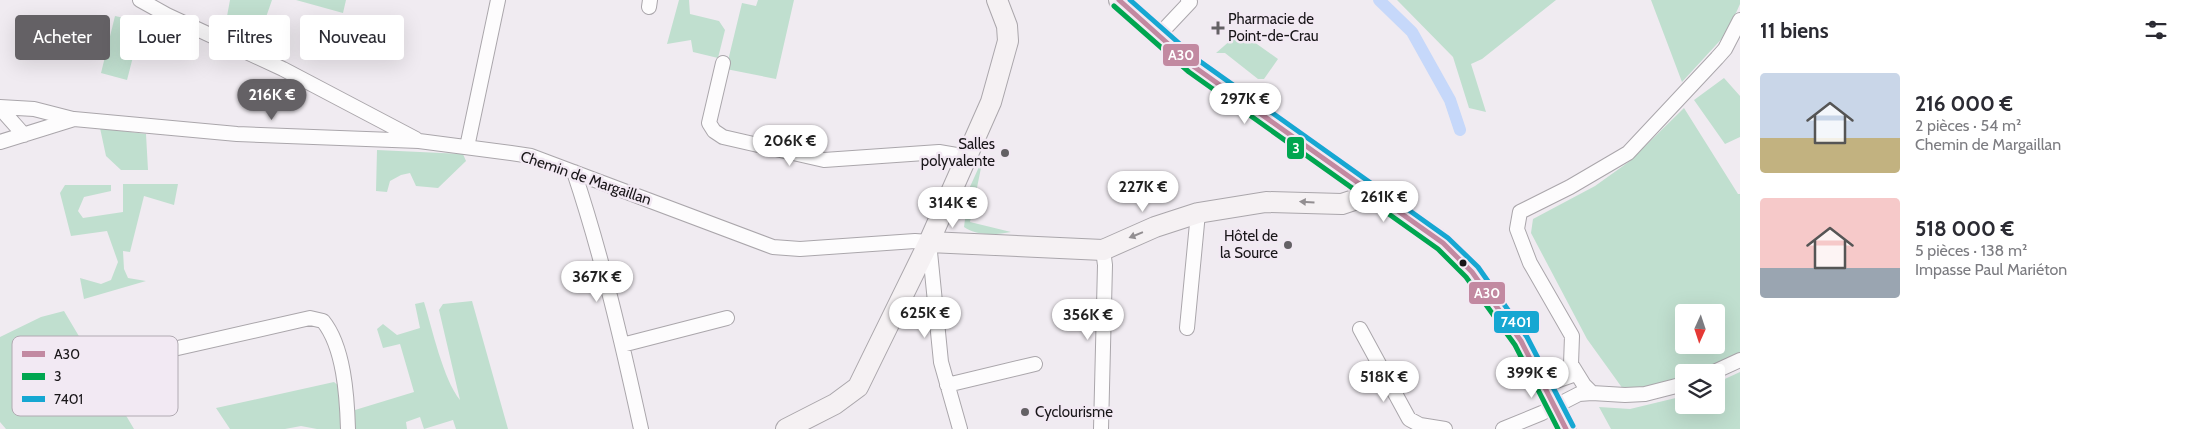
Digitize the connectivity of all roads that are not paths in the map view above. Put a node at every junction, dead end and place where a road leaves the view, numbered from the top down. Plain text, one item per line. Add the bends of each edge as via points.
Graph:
1 (140, 0) edge
2 (498, 0) edge
3 (997, 0) edge
4 (1119, 0) edge
5 (1188, 0) edge
6 (1740, 20) edge
7 (1158, 36) junction
8 (723, 63) dead end
9 (0, 107) edge
10 (74, 119) junction
11 (24, 134) junction
12 (419, 141) junction
13 (0, 142) edge
14 (467, 147) junction
15 (968, 156) junction
16 (574, 172) junction
17 (1372, 194) junction
18 (946, 203) junction
19 (1198, 213) junction
20 (930, 242) junction
21 (961, 243) junction
22 (1103, 250) junction
23 (727, 318) dead end
24 (1188, 328) dead end
25 (1360, 329) dead end
26 (622, 345) junction
27 (178, 348) edge
28 (1740, 360) edge
29 (1036, 364) dead end
30 (1725, 367) edge
31 (1576, 374) junction
32 (947, 385) junction
33 (1545, 386) junction
34 (1675, 386) edge
35 (1592, 393) junction
36 (1560, 404) junction
37 (798, 427) edge
38 (1416, 427) edge
39 (348, 429) edge
40 (640, 429) edge
41 (960, 429) edge
42 (1101, 429) edge
43 (1445, 429) edge
44 (1503, 429) edge
45 (1566, 429) edge

1 - 12 street via 283,69
2 - 14 street
3 - 15 street via 1007,26 1008,42 991,102
4 - 7 street
5 - 7 street via 1190,2
6 - 31 street via 1724,49 1678,91 1628,153 1520,212 1517,229 1530,263 1572,336 1571,364
7 - 17 street via 1193,66
8 - 15 street via 709,123 723,137 824,160 938,152
9 - 10 street via 34,109
9 - 11 street
10 - 11 street, Chemin de Margaillan
10 - 12 street, Chemin de Margaillan via 237,134
11 - 13 street, Chemin de Margaillan
12 - 14 street, Chemin de Margaillan
14 - 16 street, Chemin de Margaillan via 532,156
15 - 18 street
16 - 20 street, Chemin de Margaillan via 773,247 800,249
16 - 26 street via 594,232
17 -> 19 street via 1342,204 1266,202
17 - 33 street via 1443,243 1472,272 1521,341
18 - 20 street
18 - 21 street via 949,227
19 -> 22 street
19 - 24 street
20 - 21 street
20 - 32 street via 941,362
20 - 37 street via 858,387
21 - 22 street
22 - 42 street
23 - 26 street
25 - 38 street
26 - 40 street
27 - 39 street via 310,318 323,321 331,330 343,375
28 - 30 street
29 - 32 street
31 - 33 street
31 - 35 street
32 - 41 street
33 - 36 street
34 - 35 street via 1625,396
35 - 36 street via 1579,394
36 - 44 street
36 - 45 street
38 - 43 street

